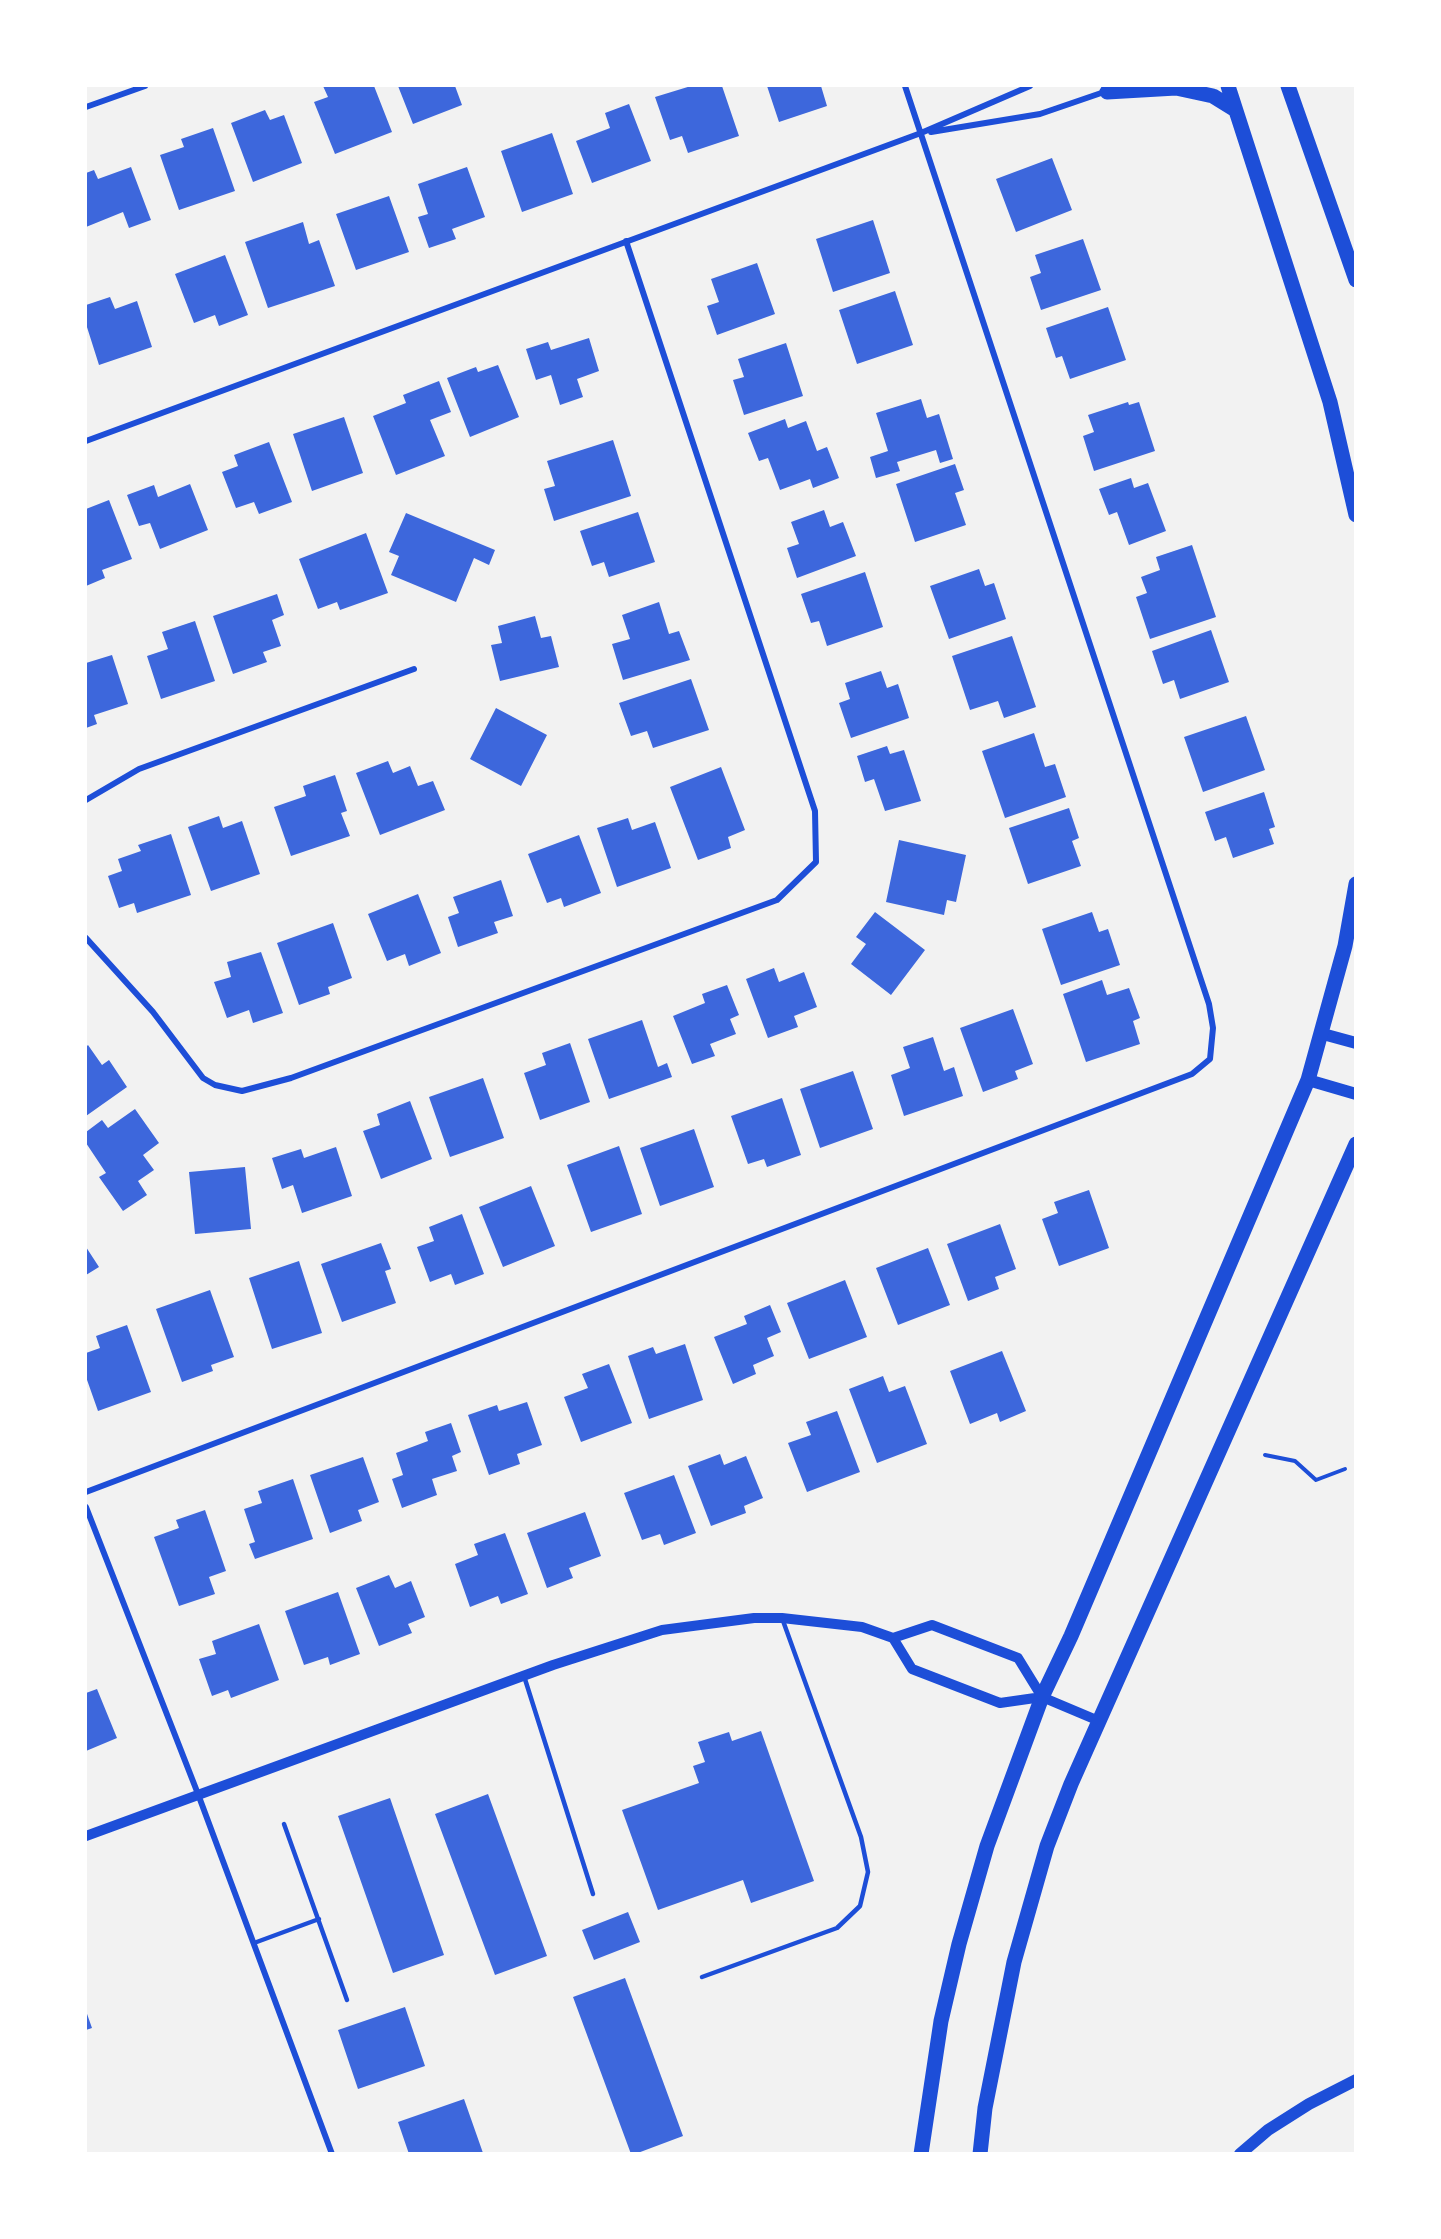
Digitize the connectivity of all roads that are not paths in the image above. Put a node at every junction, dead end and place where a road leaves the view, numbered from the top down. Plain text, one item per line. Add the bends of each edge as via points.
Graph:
1 (146, 86) edge
2 (905, 86) edge
3 (1030, 86) edge
4 (1229, 86) edge
5 (1288, 86) edge
6 (1111, 88) edge
7 (86, 107) edge
8 (1234, 110) junction
9 (921, 133) junction
10 (626, 241) junction
11 (1356, 280) edge
12 (86, 441) edge
13 (1356, 515) edge
14 (414, 669) dead end
15 (86, 800) edge
16 (1356, 884) edge
17 (86, 938) edge
18 (1323, 1034) junction
19 (1356, 1043) edge
20 (1308, 1080) junction
21 (1356, 1094) edge
22 (1356, 1144) edge
23 (86, 1492) edge
24 (86, 1507) edge
25 (782, 1618) junction
26 (893, 1638) junction
27 (524, 1676) junction
28 (1042, 1697) junction
29 (1099, 1720) junction
30 (198, 1794) junction
31 (284, 1824) dead end
32 (86, 1836) edge
33 (593, 1893) dead end
34 (319, 1920) junction
35 (254, 1943) junction
36 (702, 1977) dead end
37 (347, 2000) dead end
38 (1356, 2080) edge
39 (332, 2154) edge
40 (921, 2154) edge
41 (980, 2154) edge
42 (1240, 2154) edge

1 - 7 street
2 - 9 street
3 - 9 street
4 - 8 main road
5 - 11 main road
6 - 8 main road via 1176,88 1213,96
6 - 9 street via 1040,114
8 - 13 main road via 1318,360
9 - 10 street
9 - 23 street via 1209,1004 1213,1028 1210,1059 1192,1074
10 - 12 street
10 - 17 street via 815,811 816,862 777,900 282,1081 242,1091 203,1078 153,1012
14 - 15 street via 140,769
16 - 18 main road
18 - 19 main road
18 - 20 main road
20 - 21 main road
20 - 28 main road
22 - 29 main road
24 - 30 street
25 - 26 street via 862,1627
25 - 27 street via 662,1630
25 - 36 lane via 861,1837 868,1872 860,1906 837,1928
26 - 28 street via 912,1669 1000,1702
26 - 28 street via 932,1625 1007,1654 1017,1658
27 - 30 street
27 - 33 lane
28 - 29 street
28 - 40 main road via 987,1846 959,1944 941,2021
29 - 41 main road via 1047,1846 1014,1962 985,2108
30 - 32 street
30 - 35 street
31 - 34 lane
34 - 35 lane
34 - 37 lane
35 - 39 street
38 - 42 main road via 1276,2125

